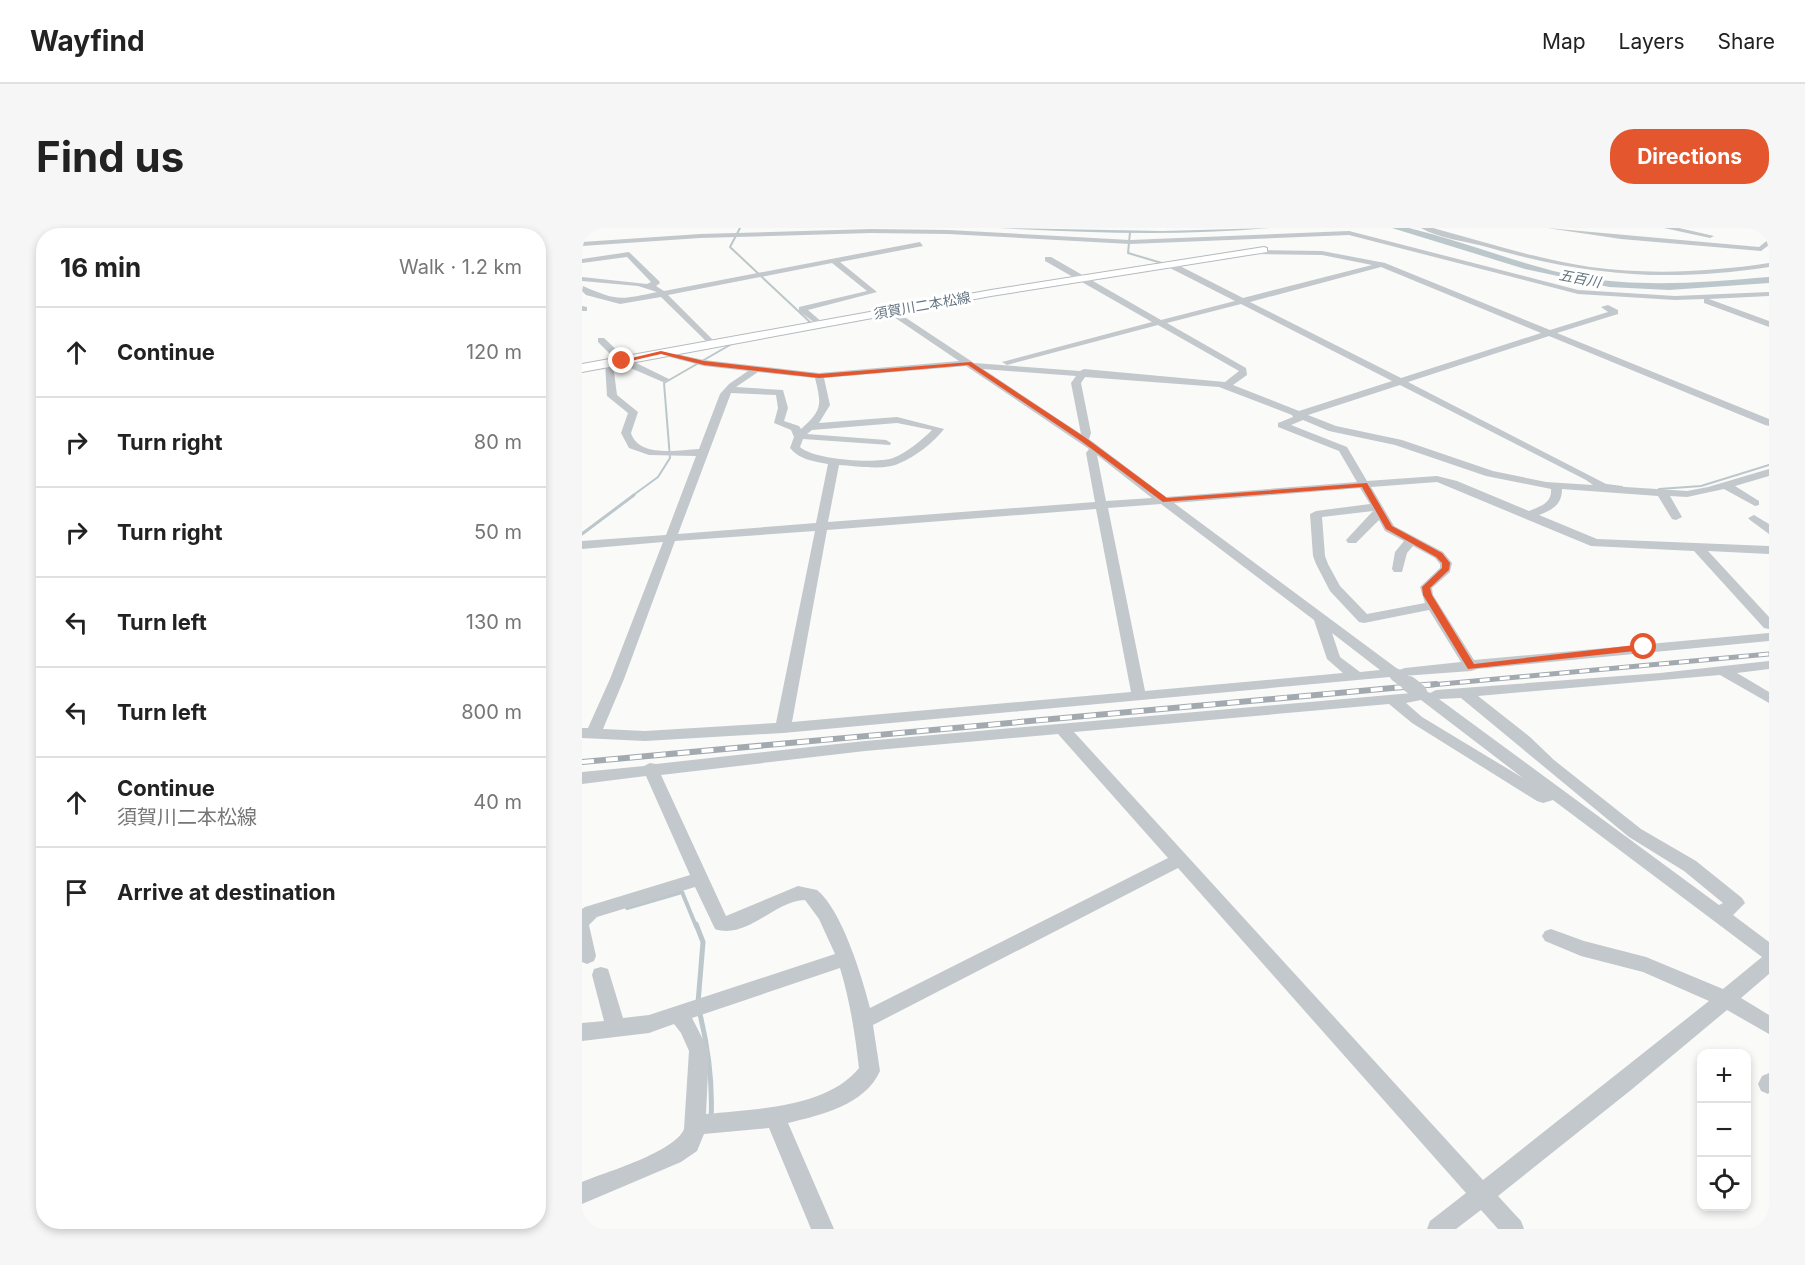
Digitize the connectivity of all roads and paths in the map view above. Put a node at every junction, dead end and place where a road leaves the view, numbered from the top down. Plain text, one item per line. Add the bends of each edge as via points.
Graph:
1 (1425, 228) edge
2 (1551, 228) edge
3 (1670, 228) edge
4 (1561, 229) edge
5 (1658, 240) junction
6 (1769, 241) edge
7 (582, 244) edge
8 (920, 244) dead end
9 (620, 245) dead end
10 (1765, 249) edge
11 (1258, 251) joint
12 (619, 255) junction
13 (1048, 259) dead end
14 (582, 261) edge
15 (834, 261) junction
16 (1171, 265) junction
17 (1382, 265) junction
18 (1769, 265) edge
19 (582, 279) edge
20 (1084, 279) junction
21 (602, 280) junction
22 (649, 286) junction
23 (582, 288) edge
24 (664, 294) junction
25 (1769, 294) edge
26 (1699, 299) junction
27 (1242, 301) junction
28 (1605, 308) dead end
29 (1678, 309) dead end
30 (891, 311) junction
31 (1161, 322) junction
32 (819, 323) junction
33 (1769, 324) edge
34 (1550, 333) junction
35 (601, 340) dead end
36 (711, 343) junction
37 (661, 352) junction
38 (623, 361) junction
39 (608, 364) junction
40 (970, 364) junction
41 (993, 365) junction
42 (1097, 365) dead end
43 (582, 368) edge
44 (755, 370) junction
45 (1084, 372) junction
46 (1107, 374) junction
47 (819, 376) junction
48 (666, 380) dead end
49 (1400, 382) junction
50 (1227, 385) junction
51 (728, 390) junction
52 (1299, 416) junction
53 (1769, 423) edge
54 (809, 427) junction
55 (799, 436) junction
56 (1083, 440) junction
57 (886, 443) dead end
58 (845, 448) dead end
59 (1095, 449) junction
60 (703, 453) junction
61 (834, 462) junction
62 (1769, 472) edge
63 (1364, 485) junction
64 (1556, 486) junction
65 (1727, 486) junction
66 (1607, 489) junction
67 (1662, 493) junction
68 (1165, 500) junction
69 (1755, 503) dead end
70 (1100, 506) junction
71 (1379, 510) junction
72 (1529, 515) junction
73 (1676, 517) dead end
74 (1755, 518) dead end
75 (821, 527) junction
76 (1769, 530) edge
77 (669, 540) junction
78 (1352, 540) dead end
79 (1411, 541) junction
80 (582, 545) edge
81 (1697, 547) junction
82 (1769, 550) edge
83 (1398, 569) dead end
84 (1433, 605) junction
85 (1318, 616) junction
86 (1769, 625) edge
87 (1769, 637) edge
88 (1769, 665) edge
89 (1471, 667) junction
90 (1724, 671) junction
91 (1396, 674) junction
92 (1356, 676) junction
93 (1464, 693) junction
94 (1424, 695) junction
95 (1138, 697) junction
96 (1769, 698) edge
97 (1392, 699) junction
98 (783, 728) junction
99 (1064, 730) junction
100 (588, 733) edge
101 (650, 768) junction
102 (584, 777) edge
103 (1556, 794) junction
104 (1179, 860) junction
105 (699, 879) junction
106 (1719, 915) junction
107 (585, 916) edge
108 (582, 930) edge
109 (1551, 936) dead end
110 (1769, 952) edge
111 (587, 956) dead end
112 (846, 958) junction
113 (1769, 963) edge
114 (601, 975) dead end
115 (1726, 999) junction
116 (692, 1010) junction
117 (861, 1022) junction
118 (1769, 1025) edge
119 (616, 1029) junction
120 (582, 1032) edge
121 (776, 1117) junction
122 (696, 1125) junction
123 (582, 1193) edge
124 (1482, 1194) junction
125 (823, 1229) edge
126 (1438, 1229) edge
127 (1513, 1229) edge

1 - 18 street via 1601,270 1674,273
2 - 4 street
3 - 5 street
3 - 10 street
4 - 5 street
5 - 10 street
6 - 10 street
7 - 26 street via 871,231 1158,242 1348,233 1562,289
8 - 15 street
9 - 12 street
11 - 16 main road, 須賀川二本松線
11 - 17 street via 1322,253
12 - 14 street
12 - 21 street via 619,270
12 - 22 street via 629,255 656,283
13 - 20 street
15 - 24 street
15 - 32 street via 873,292 802,309
16 - 20 main road, 須賀川二本松線
16 - 27 street
17 - 27 street
17 - 34 street
19 - 21 street
20 - 30 main road, 須賀川二本松線
20 - 31 street
21 - 22 street
21 - 23 street
22 - 24 street
23 - 24 street via 615,302
24 - 36 street
25 - 26 street
26 - 29 street
26 - 33 street
27 - 31 street
27 - 49 street
28 - 34 street via 1615,312
30 - 32 main road, 須賀川二本松線
30 - 40 street
31 - 41 street
31 - 50 street via 1243,370 1244,374
32 - 36 main road, 須賀川二本松線
34 - 49 street
34 - 53 street
35 - 38 street
36 - 37 main road, 須賀川二本松線
37 - 38 main road, 須賀川二本松線
37 - 44 street
38 - 39 main road, 須賀川二本松線
38 - 48 street
39 - 43 main road, 須賀川二本松線
39 - 60 street via 612,396 633,412 626,433 636,448
40 - 41 street
40 - 47 street
40 - 56 street
41 - 45 street
42 - 46 street
44 - 47 street
44 - 51 street
45 - 46 street
45 - 56 street via 1076,383 1086,433
46 - 50 street
47 - 54 street via 824,408
49 - 52 street
49 - 66 street
50 - 52 street
51 - 55 street via 780,392 783,408 779,423 795,428
51 - 60 street
52 - 63 street via 1282,425 1343,449
52 - 64 street via 1342,431 1398,442 1490,474
54 - 55 street
54 - 61 street via 897,420 939,429 896,461
55 - 57 street
55 - 61 street via 795,445 800,454
56 - 59 street
58 - 61 street
59 - 68 street
59 - 70 street via 1091,453
60 - 77 street
61 - 75 street
62 - 65 street
63 - 68 street
63 - 71 street
63 - 72 street via 1446,480
64 - 66 street
64 - 72 street via 1557,498 1552,506
65 - 67 street via 1687,494
65 - 69 street
66 - 67 street
67 - 73 street
68 - 70 street
68 - 85 street
70 - 75 street
70 - 95 street
71 - 78 street
71 - 79 street via 1389,528
71 - 84 street via 1316,514 1319,556 1335,588 1364,618
72 - 81 street via 1595,543
74 - 76 street
75 - 77 street
75 - 98 street
77 - 80 street
77 - 100 street via 617,679
79 - 83 street via 1401,552
79 - 84 street via 1439,555 1446,563 1446,569 1426,587
81 - 82 street
81 - 86 street
84 - 89 street
85 - 91 street
85 - 92 street via 1334,659
87 - 89 street
88 - 90 street
89 - 91 street
90 - 93 street
90 - 96 street
91 - 92 street
91 - 94 street, bridge
92 - 95 street
93 - 94 street
93 - 106 street via 1635,833 1690,866 1736,903
94 - 97 street
94 - 103 street
95 - 98 street
97 - 99 street
97 - 103 street via 1417,720 1544,797
98 - 100 street via 645,736
99 - 101 street
99 - 104 street
101 - 102 street
101 - 105 street
103 - 106 street
104 - 117 street
104 - 124 street
105 - 107 street
105 - 112 street via 718,921 726,926 798,893 814,896
106 - 110 street
108 - 111 street
109 - 115 street via 1646,965
112 - 116 street
112 - 117 street
113 - 115 street
114 - 119 street
115 - 118 street
115 - 124 street
116 - 119 street via 649,1024
116 - 122 street via 688,1027 699,1051
117 - 121 street via 870,1071 867,1076 840,1096
119 - 120 street
121 - 122 street
121 - 125 street
122 - 123 street via 689,1144 673,1155
124 - 126 street
124 - 127 street

